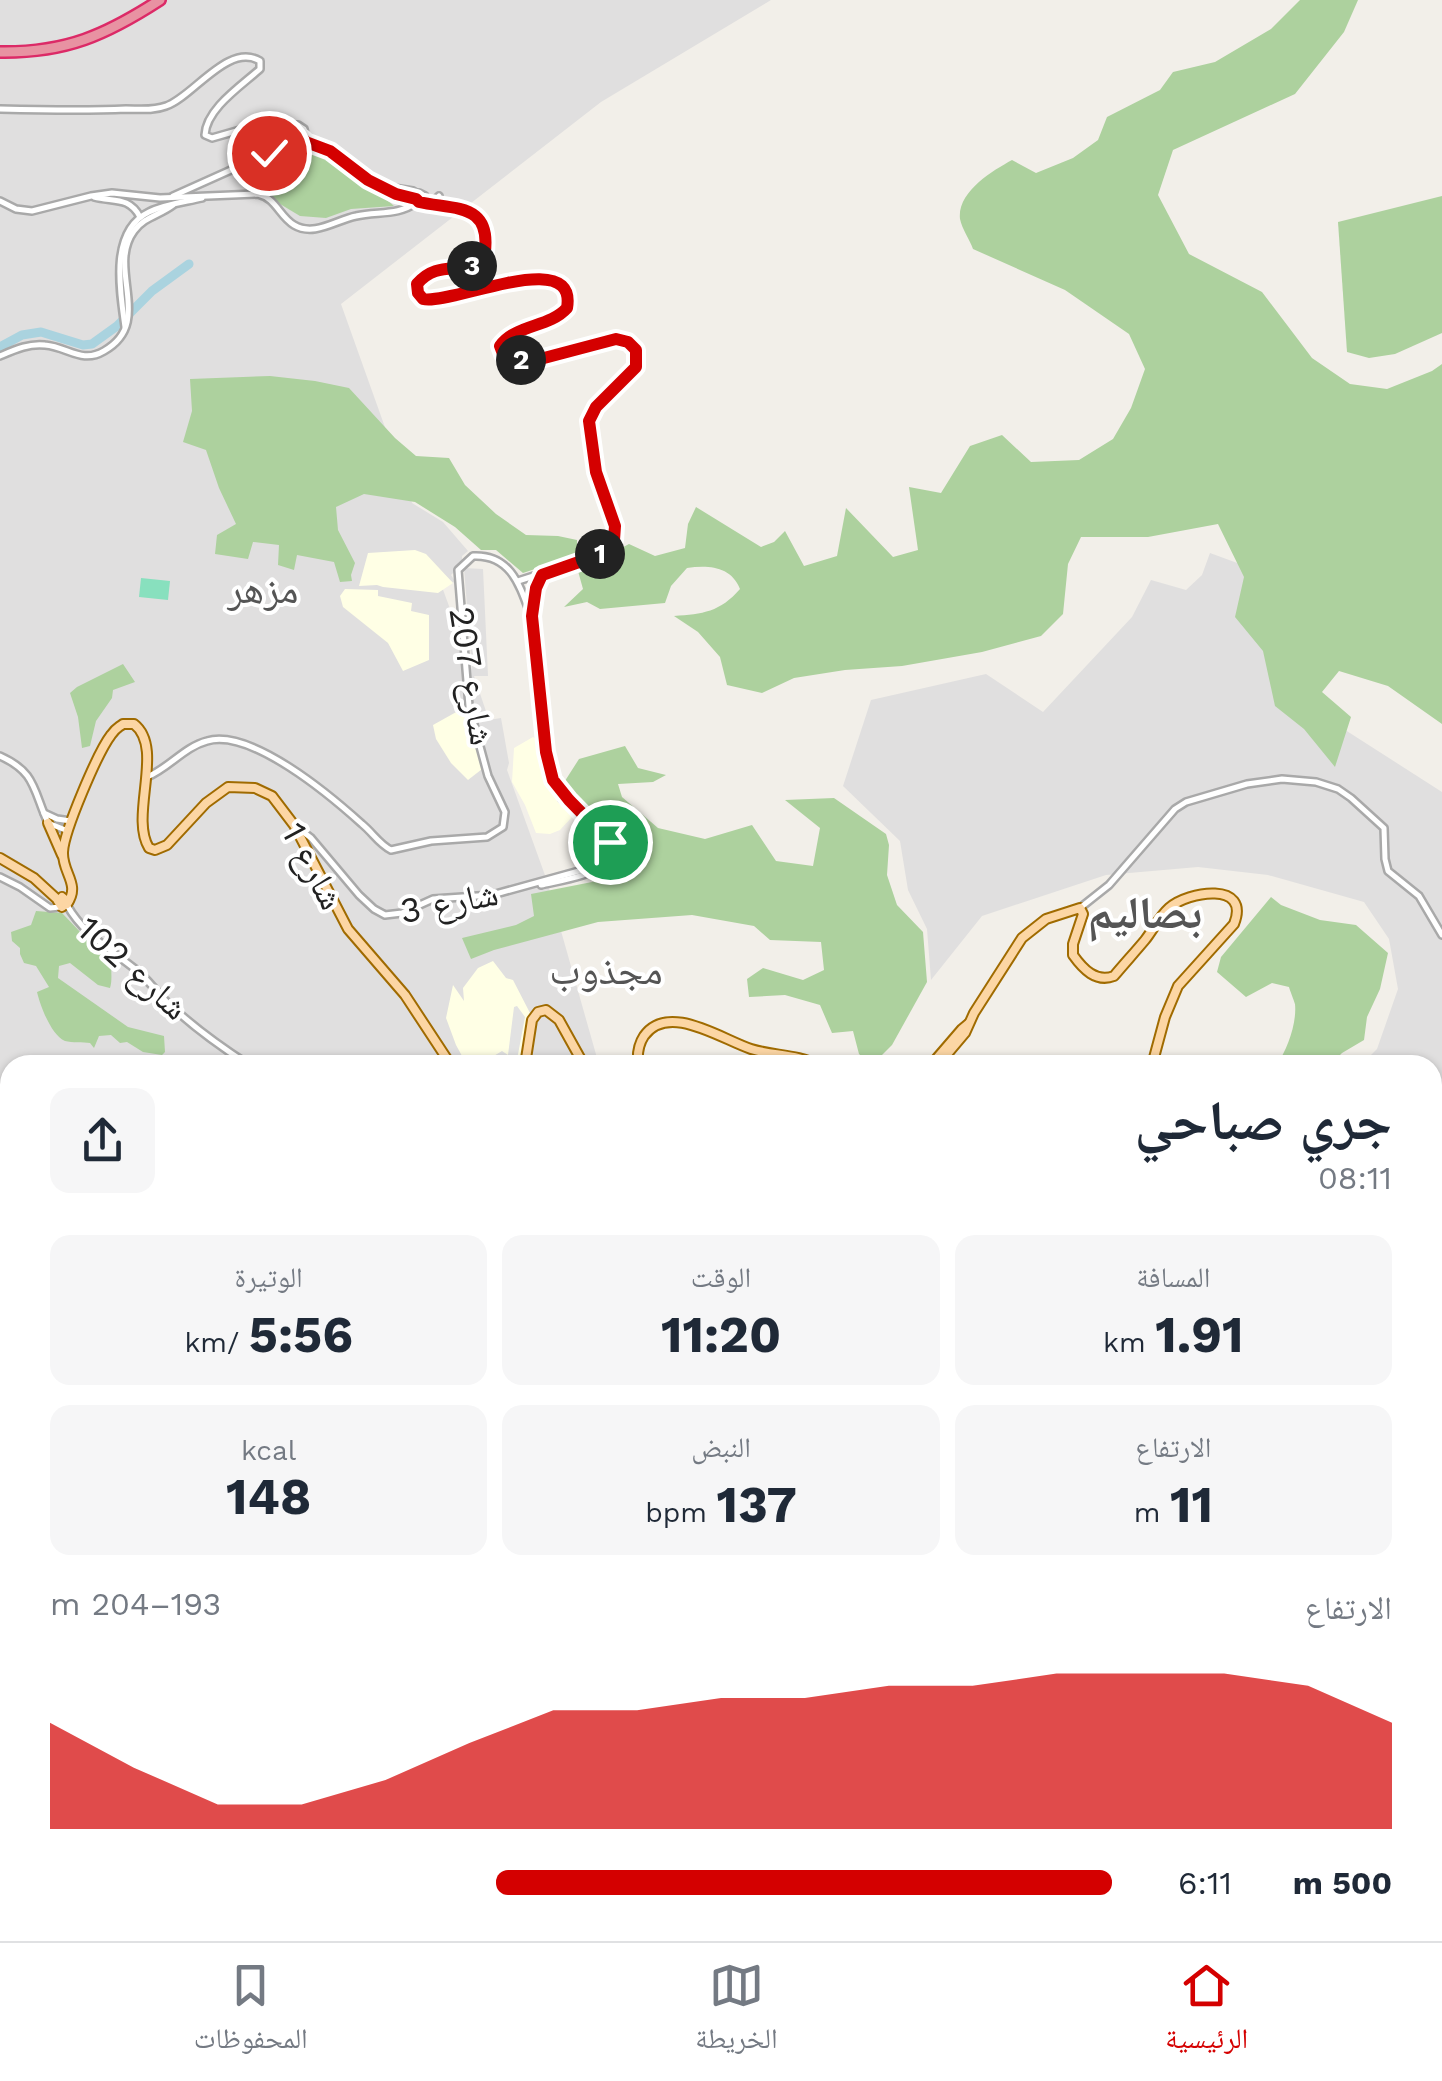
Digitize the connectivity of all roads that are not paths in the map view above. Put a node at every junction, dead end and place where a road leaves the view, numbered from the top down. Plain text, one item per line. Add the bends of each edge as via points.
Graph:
1 (160, 0) edge
2 (0, 52) edge
3 (0, 110) edge
4 (291, 127) junction
5 (298, 139) junction
6 (91, 196) junction
7 (439, 196) dead end
8 (418, 199) junction
9 (0, 201) edge
10 (172, 201) junction
11 (436, 204) junction
12 (140, 218) junction
13 (127, 310) junction
14 (0, 356) edge
15 (542, 575) junction
16 (518, 581) junction
17 (532, 616) junction
18 (0, 756) edge
19 (145, 778) junction
20 (44, 813) junction
21 (48, 823) junction
22 (294, 825) junction
23 (69, 826) junction
24 (62, 855) junction
25 (0, 858) edge
26 (0, 876) edge
27 (62, 902) junction
28 (1080, 908) junction
29 (1442, 935) edge
30 (235, 1055) edge
31 (444, 1055) edge
32 (527, 1055) edge
33 (578, 1055) edge
34 (637, 1055) edge
35 (786, 1055) edge
36 (944, 1055) edge
37 (1155, 1055) edge

1 - 2 highway via 76,44
3 - 4 street via 166,106 215,69 253,57 260,69 228,97 205,135 275,120
4 - 5 street
4 - 5 street via 302,127
5 - 8 street via 330,151 362,177
5 - 10 street
6 - 9 street via 32,211
6 - 10 street
6 - 12 street via 127,202
7 - 11 street
8 - 10 street via 390,213 306,229 263,195
8 - 11 street
10 - 12 street
10 - 13 street via 140,224 126,244
11 - 15 street via 480,221 486,248 476,264 427,274 417,284 420,296 432,301 550,280 566,288 567,308 507,338 500,346 504,357 544,358 616,339 638,356 636,367 589,421 614,540 596,556
12 - 13 street via 121,248
13 - 14 street via 123,334 92,357 40,344
15 - 16 street
15 - 17 street
16 - 17 street, شارع 207
16 - 19 street, شارع 207 via 490,556 473,556 457,572 469,706 505,812 502,829 486,838 391,850 292,768 238,742 202,743
17 - 22 street, شارع 3 via 553,780 610,842 614,851 607,864 559,881 433,898 385,915
18 - 20 street via 29,776
19 - 22 main road, شارع 1 via 143,835 155,850 228,788 267,793
19 - 23 main road via 143,735 134,724 123,724 109,738
20 - 21 street
20 - 23 street
21 - 23 street
21 - 24 main road, شارع 102
22 - 31 main road, شارع 1 via 348,930 405,995
23 - 24 main road
24 - 27 main road, شارع 102 via 70,877
25 - 27 main road
26 - 27 street via 43,903
27 - 30 street, شارع 102 via 91,936
28 - 29 street via 1186,802 1256,782 1316,782 1351,798 1384,828 1388,870 1419,896
28 - 36 main road via 1046,919 1022,938 965,1033
28 - 37 main road via 1073,956 1106,979 1182,898 1212,892 1236,906 1227,933 1178,986
32 - 33 main road via 532,1020 546,1010
34 - 35 main road via 647,1032 677,1021

